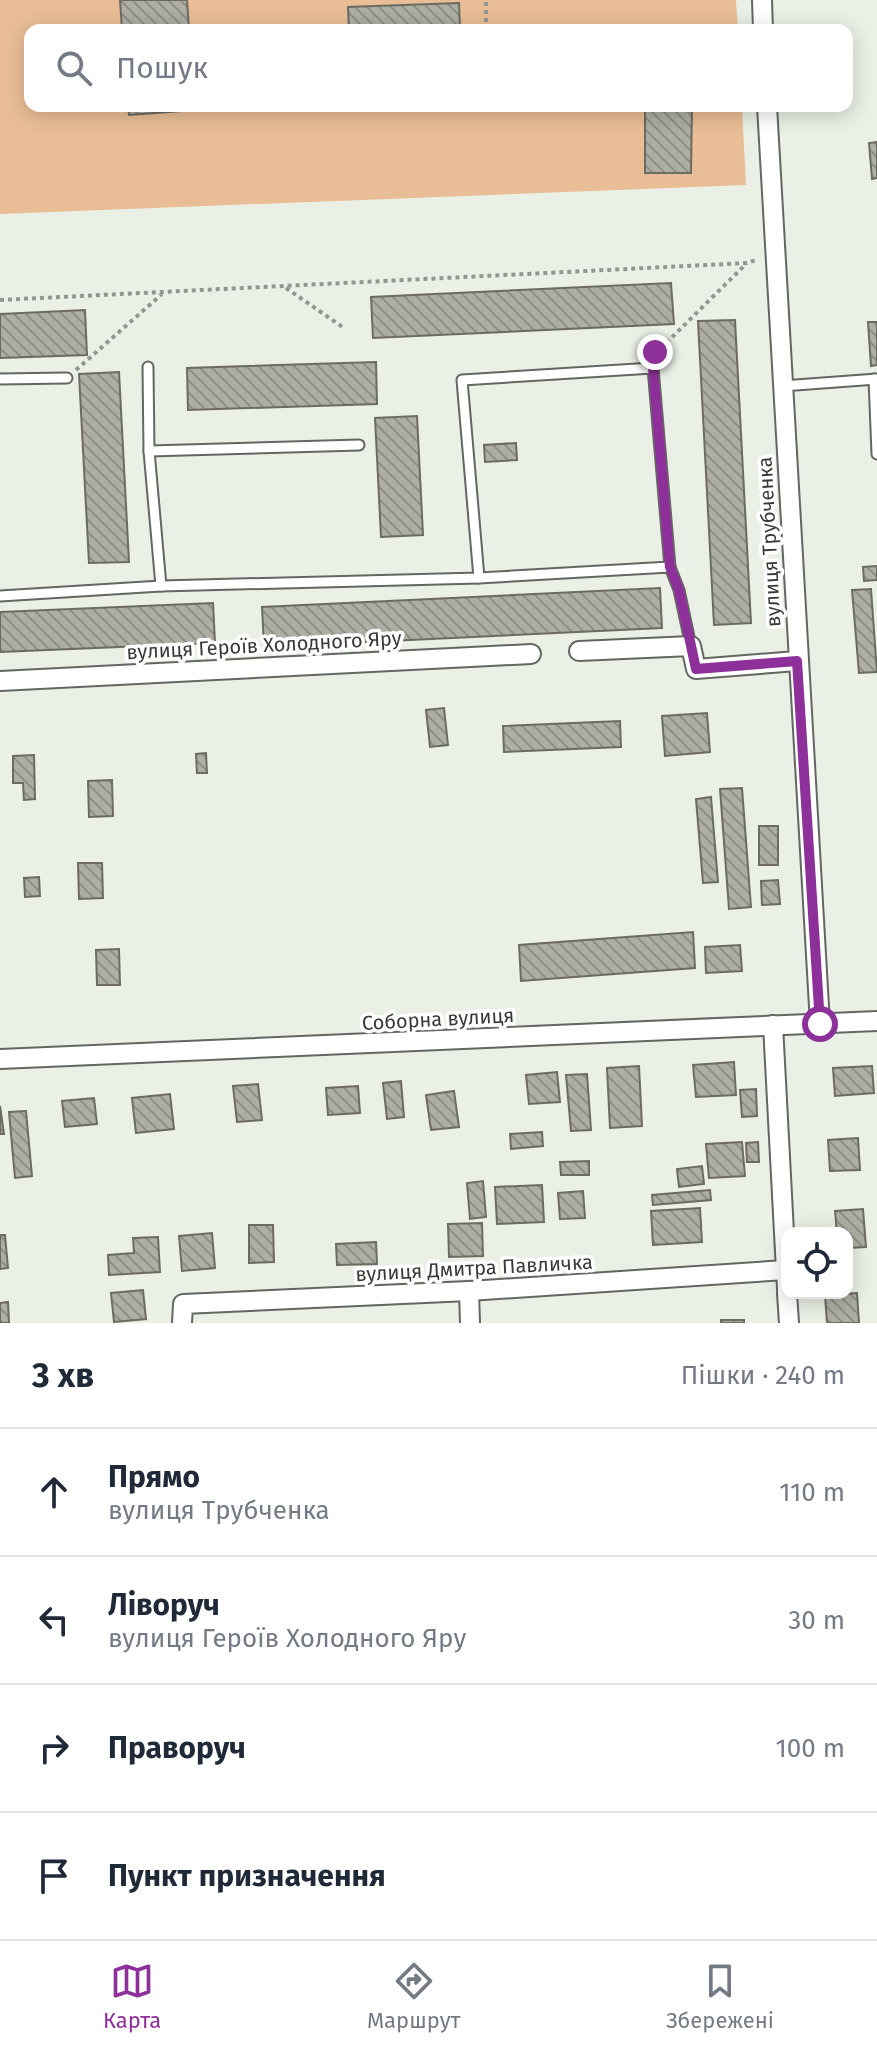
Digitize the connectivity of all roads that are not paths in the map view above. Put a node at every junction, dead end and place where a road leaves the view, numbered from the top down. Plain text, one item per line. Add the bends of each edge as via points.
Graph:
1 (762, 0) edge
2 (763, 24) edge
3 (767, 112) edge
4 (148, 367) dead end
5 (67, 378) road end
6 (0, 379) edge
7 (876, 379) edge
8 (782, 386) junction
9 (359, 445) dead end
10 (149, 451) junction
11 (877, 454) edge
12 (670, 567) junction
13 (479, 578) junction
14 (161, 586) junction
15 (0, 596) edge
16 (691, 646) junction
17 (579, 651) dead end
18 (531, 654) dead end
19 (797, 661) junction
20 (0, 681) edge
21 (877, 1021) edge
22 (820, 1024) junction
23 (773, 1025) junction
24 (0, 1059) edge
25 (784, 1227) edge
26 (781, 1270) edge
27 (469, 1291) junction
28 (788, 1299) edge
29 (182, 1323) edge
30 (470, 1323) edge
31 (789, 1323) edge

1 - 2 street
3 - 8 street, вулиця Трубченка
4 - 10 lane
5 - 6 lane
7 - 8 lane
7 - 11 lane
8 - 19 street, вулиця Трубченка
9 - 10 lane
10 - 14 lane
12 - 13 lane
12 - 13 lane via 653,368 462,380
12 - 16 lane
13 - 14 lane
14 - 15 lane
16 - 17 street
16 - 19 street via 696,669
18 - 20 street, вулиця Героїв Холодного Яру
19 - 22 street, вулиця Трубченка
21 - 22 street, Соборна вулиця
22 - 23 street, Соборна вулиця
23 - 24 street, Соборна вулиця
23 - 25 street
26 - 27 street, вулиця Дмитра Павличка
27 - 29 street, вулиця Дмитра Павличка via 183,1304
27 - 30 street
28 - 31 street

